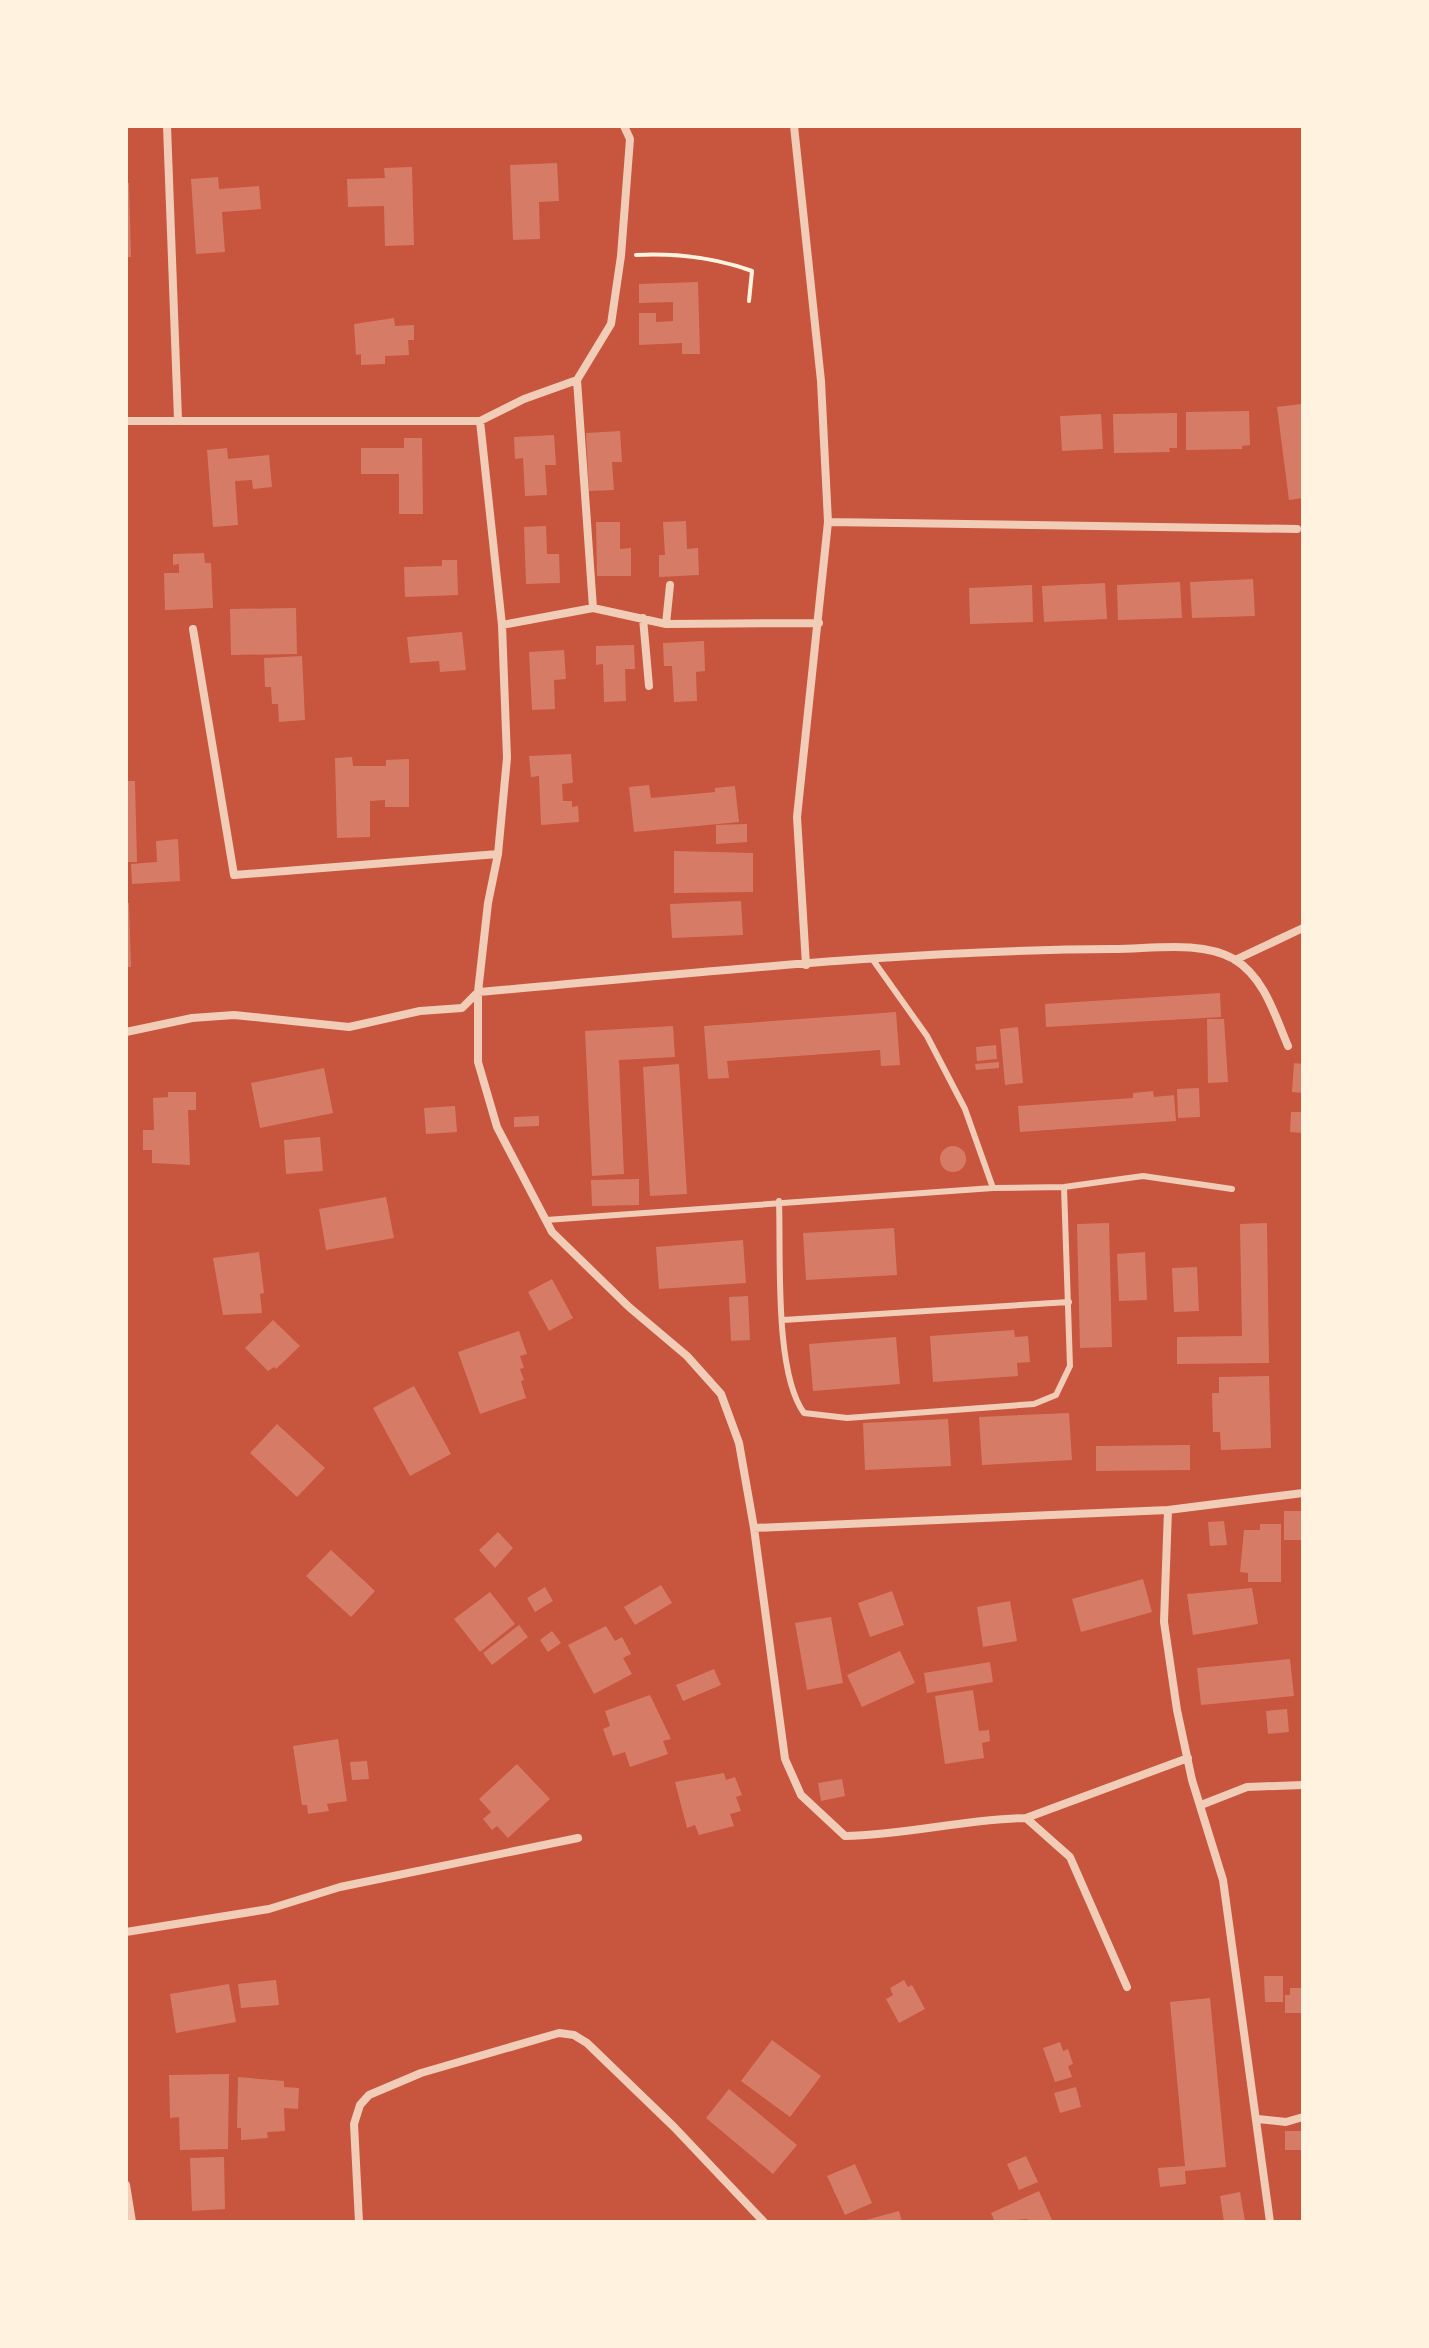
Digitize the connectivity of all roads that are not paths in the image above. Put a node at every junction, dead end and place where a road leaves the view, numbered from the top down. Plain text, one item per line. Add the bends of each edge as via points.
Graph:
1 (167, 126) edge
2 (624, 126) edge
3 (794, 126) edge
4 (577, 380) junction
5 (178, 419) junction
6 (126, 421) edge
7 (480, 421) junction
8 (828, 522) junction
9 (1297, 529) dead end
10 (670, 585) dead end
11 (593, 608) junction
12 (643, 618) junction
13 (819, 623) junction
14 (666, 624) junction
15 (502, 625) junction
16 (193, 629) dead end
17 (649, 686) dead end
18 (498, 854) junction
19 (1303, 928) edge
20 (873, 960) junction
21 (1235, 960) junction
22 (806, 965) junction
23 (478, 992) junction
24 (126, 1032) edge
25 (1288, 1046) dead end
26 (1064, 1187) junction
27 (993, 1188) junction
28 (1232, 1189) dead end
29 (779, 1201) junction
30 (546, 1220) junction
31 (1069, 1302) junction
32 (783, 1320) junction
33 (1303, 1493) edge
34 (1168, 1510) junction
35 (754, 1528) junction
36 (1188, 1758) junction
37 (1303, 1785) edge
38 (1201, 1805) junction
39 (1026, 1818) junction
40 (578, 1838) dead end
41 (126, 1932) edge
42 (1127, 1987) dead end
43 (1303, 2117) edge
44 (1258, 2119) junction
45 (126, 2185) edge
46 (132, 2222) edge
47 (359, 2222) edge
48 (764, 2222) edge
49 (1270, 2222) edge

1 - 5 street
2 - 4 street via 630,139 611,324
3 - 8 street via 821,381
4 - 7 street
4 - 11 street
5 - 6 street
5 - 7 street
7 - 15 street
8 - 9 street
8 - 13 street
10 - 14 street
11 - 12 street
11 - 15 street
12 - 14 street
12 - 17 street
13 - 14 street
13 - 22 street via 797,817
15 - 18 street via 507,758
16 - 18 street via 234,875
18 - 23 street
19 - 21 street
20 - 21 street via 1201,948
20 - 22 street
20 - 27 lane via 927,1036 965,1109
21 - 25 street via 1275,1010
22 - 23 street
23 - 24 street via 462,1008 420,1011 349,1027 234,1015
23 - 30 street via 478,1062 493,1114
26 - 27 lane
26 - 28 lane via 1143,1176
26 - 31 lane
27 - 29 lane
29 - 30 lane
29 - 32 lane
30 - 35 street via 552,1232 721,1394 739,1443
31 - 32 lane
31 - 32 lane via 1070,1366 1056,1395 1034,1404 847,1418 804,1413 792,1397
33 - 34 street
34 - 35 street
34 - 36 street via 1164,1622
35 - 39 street via 785,1759 801,1795 845,1836
36 - 38 street
36 - 39 street
37 - 38 street via 1247,1787
38 - 44 street via 1223,1880 1246,2065
39 - 42 street via 1070,1857
40 - 41 street via 340,1887 269,1909
43 - 44 street via 1286,2122
44 - 49 street
45 - 46 street
47 - 48 street via 354,2124 369,2095 421,2073 559,2033 587,2043

